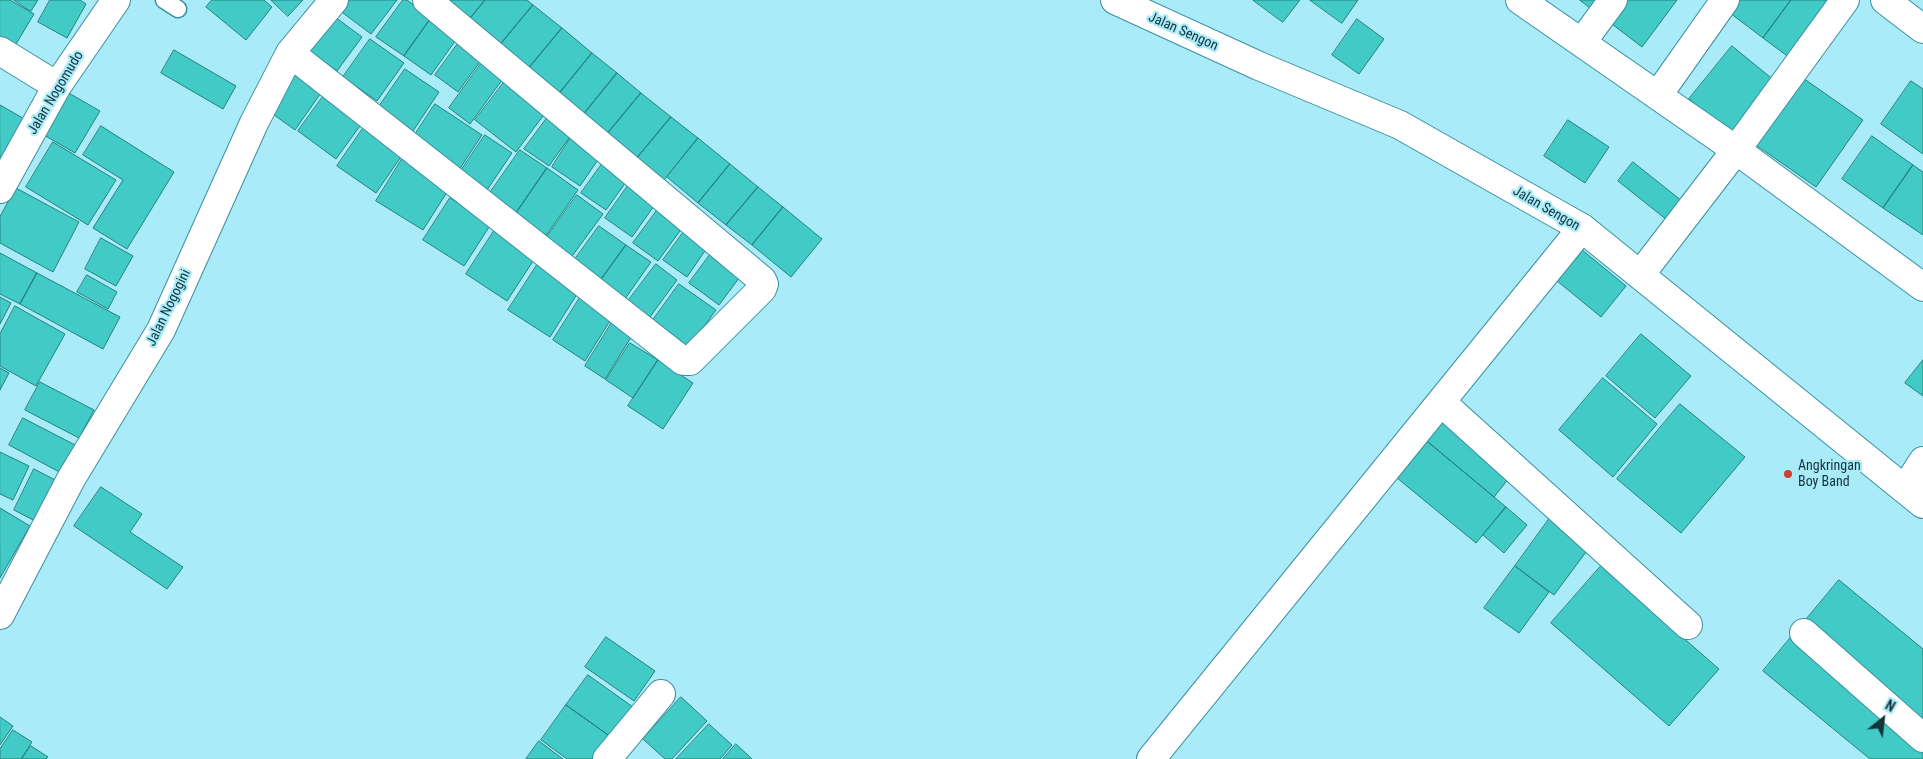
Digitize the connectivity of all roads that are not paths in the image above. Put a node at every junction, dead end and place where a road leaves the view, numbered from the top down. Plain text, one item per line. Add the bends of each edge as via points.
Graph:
1 (116, 0) edge
2 (164, 0) edge
3 (334, 0) edge
4 (427, 0) edge
5 (1116, 0) edge
6 (1520, 0) edge
7 (1613, 0) edge
8 (1725, 0) edge
9 (1845, 0) edge
10 (1885, 0) edge
11 (178, 9) dead end
12 (1923, 29) edge
13 (1582, 42) junction
14 (0, 51) edge
15 (290, 53) junction
16 (57, 86) junction
17 (1658, 96) junction
18 (1736, 150) junction
19 (0, 189) edge
20 (1582, 228) junction
21 (1640, 275) junction
22 (1923, 287) edge
23 (1441, 402) junction
24 (1923, 461) edge
25 (1914, 496) edge
26 (0, 615) edge
27 (1688, 625) dead end
28 (1804, 633) dead end
29 (660, 694) dead end
30 (1923, 738) edge
31 (616, 756) edge
32 (1151, 759) edge

1 - 16 street, Jalan Nogomudo
2 - 11 lane
3 - 15 street, Jalan Nogogini
4 - 15 street via 762,280 762,289 690,361 683,361
5 - 20 street, Jalan Sengon via 1259,66 1400,125
6 - 13 street
7 - 13 street
8 - 17 street
9 - 18 street
10 - 12 street
13 - 17 street
14 - 16 street
15 - 26 street, Jalan Nogogini via 254,123 161,330 71,479
16 - 19 street, Jalan Nogomudo
17 - 18 street
18 - 21 street
18 - 22 street
20 - 21 street, Jalan Sengon
20 - 23 street
21 - 25 street, Jalan Sengon
23 - 27 street
23 - 32 street
24 - 25 street
28 - 30 street
29 - 31 street

